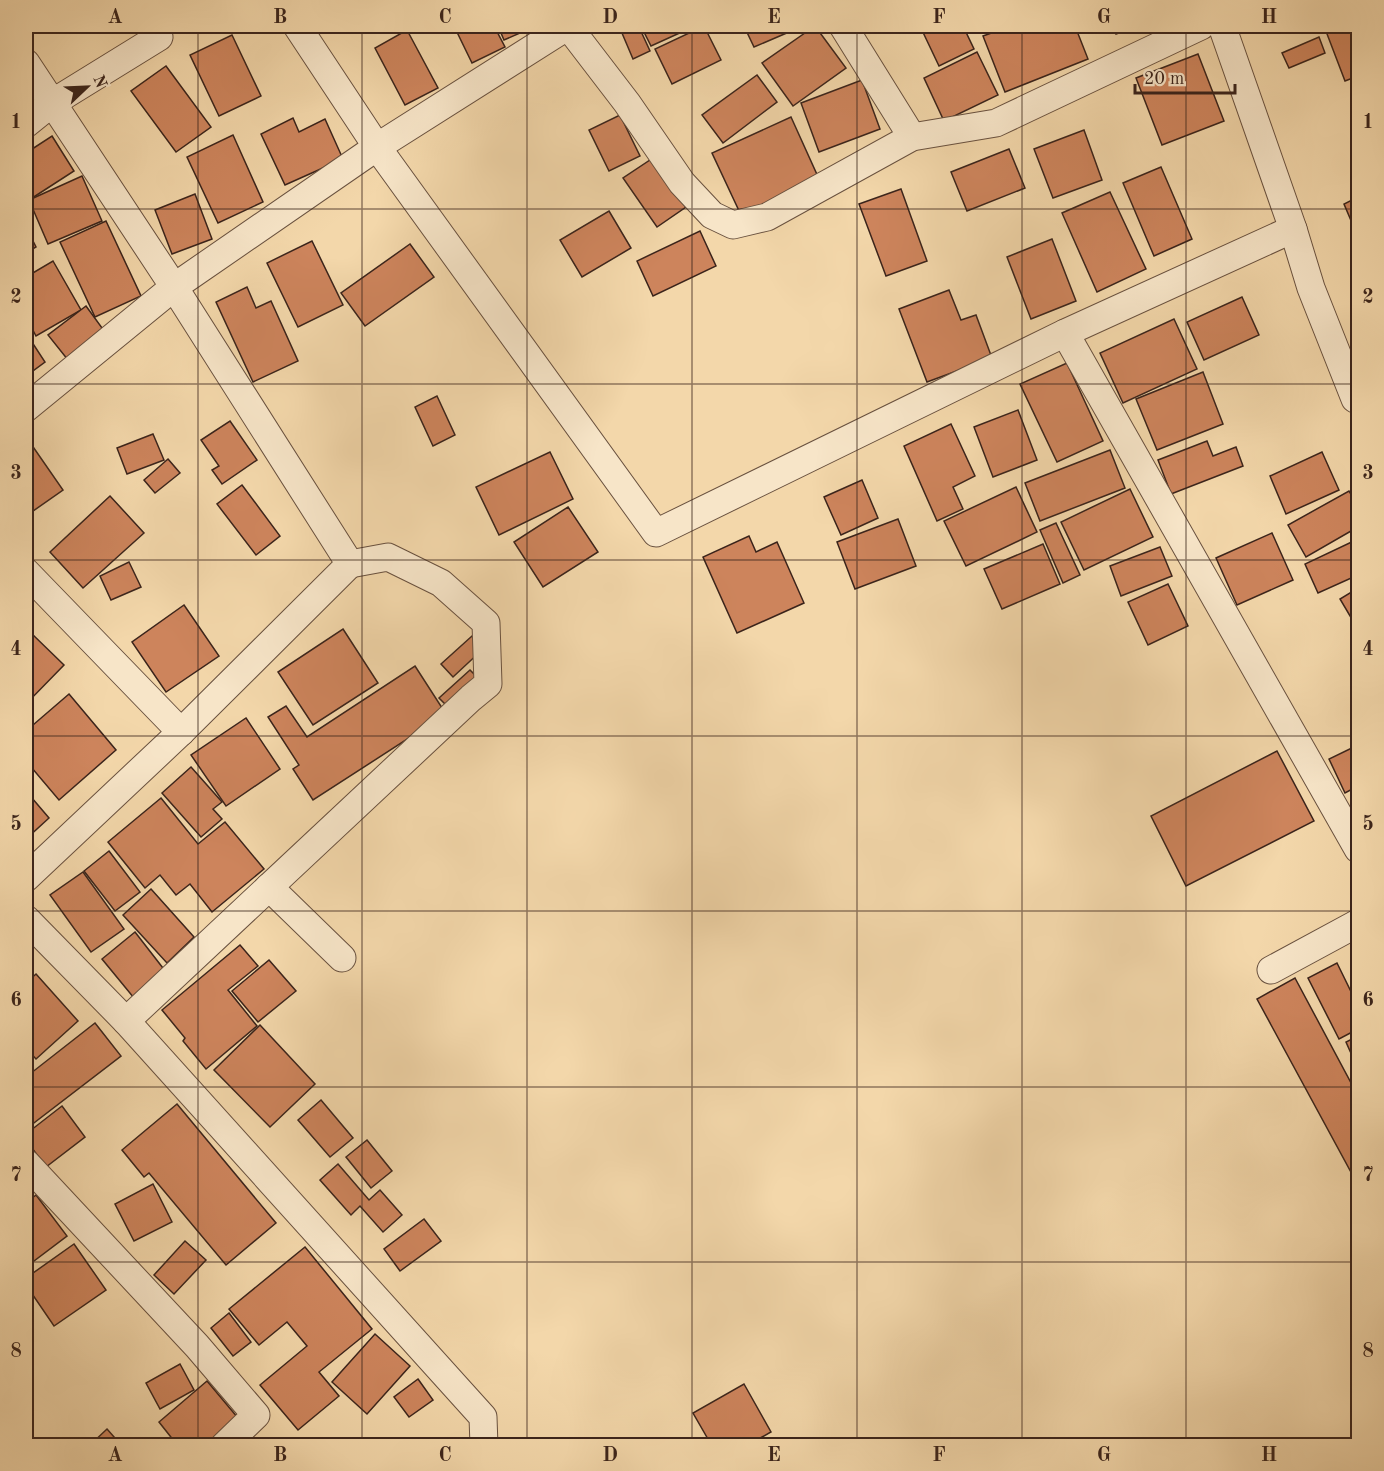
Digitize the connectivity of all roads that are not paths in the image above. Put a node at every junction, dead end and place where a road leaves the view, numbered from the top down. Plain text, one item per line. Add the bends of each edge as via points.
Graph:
1 (297, 26) edge
2 (568, 26) edge
3 (843, 26) edge
4 (1201, 26) edge
5 (1222, 26) edge
6 (159, 37) dead end
7 (26, 63) edge
8 (52, 103) junction
9 (26, 124) edge
10 (912, 137) junction
11 (377, 147) junction
12 (1293, 229) junction
13 (174, 287) junction
14 (1065, 333) junction
15 (1355, 399) dead end
16 (26, 408) edge
17 (350, 564) junction
18 (26, 572) edge
19 (181, 732) junction
20 (1359, 849) edge
21 (26, 878) edge
22 (269, 887) junction
23 (26, 919) edge
24 (1359, 923) edge
25 (342, 958) dead end
26 (1271, 970) dead end
27 (126, 1021) junction
28 (26, 1163) edge
29 (224, 1446) edge
30 (484, 1446) edge

1 - 11 street
2 - 10 street via 682,183 712,215 733,225 767,217
2 - 11 street
3 - 10 street
4 - 10 street via 996,123
5 - 12 street
6 - 8 street
7 - 8 street
8 - 9 street
8 - 13 street
11 - 13 street
11 - 14 street via 656,533
12 - 14 street
12 - 15 street via 1311,288
13 - 16 street
13 - 17 street
14 - 20 street
17 - 19 street
17 - 22 street via 388,557 441,584 486,623 488,684
18 - 19 street
19 - 21 street
22 - 25 street
22 - 27 street
23 - 27 street
24 - 26 street
27 - 30 street via 483,1417
28 - 29 street via 256,1415

